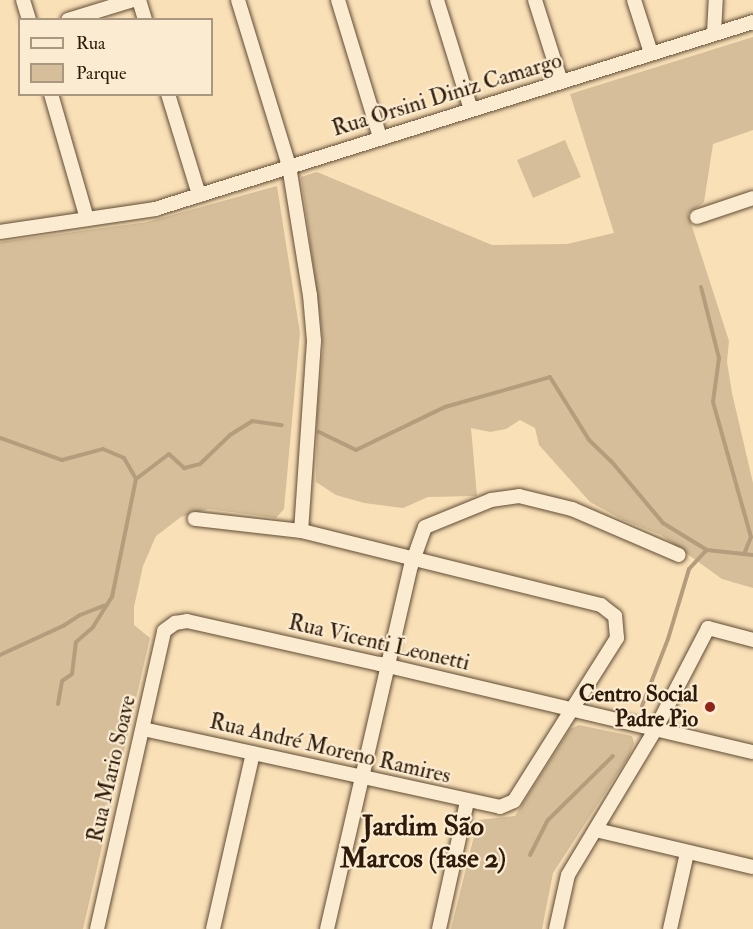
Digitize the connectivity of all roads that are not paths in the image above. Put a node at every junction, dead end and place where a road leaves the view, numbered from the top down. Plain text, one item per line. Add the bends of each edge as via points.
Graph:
1 (22, 0) edge
2 (133, 0) edge
3 (139, 0) edge
4 (238, 0) edge
5 (338, 0) edge
6 (437, 0) edge
7 (535, 0) edge
8 (634, 0) edge
9 (716, 0) edge
10 (27, 18) edge
11 (74, 18) edge
12 (144, 18) edge
13 (753, 22) edge
14 (714, 33) junction
15 (651, 53) junction
16 (561, 82) junction
17 (52, 96) edge
18 (169, 96) edge
19 (471, 110) junction
20 (380, 137) junction
21 (289, 166) junction
22 (199, 195) junction
23 (753, 198) edge
24 (697, 217) dead end
25 (87, 219) junction
26 (0, 232) edge
27 (195, 519) dead end
28 (301, 531) junction
29 (679, 555) dead end
30 (413, 559) junction
31 (175, 623) joint
32 (753, 640) edge
33 (388, 666) junction
34 (572, 710) junction
35 (143, 729) junction
36 (655, 730) junction
37 (753, 752) edge
38 (253, 753) junction
39 (362, 777) junction
40 (467, 802) junction
41 (596, 830) junction
42 (687, 853) junction
43 (753, 867) edge
44 (99, 928) edge
45 (213, 929) edge
46 (327, 929) edge
47 (439, 929) edge
48 (556, 929) edge
49 (670, 929) edge

1 - 10 street
2 - 11 street
3 - 12 street
4 - 21 street
5 - 20 street
6 - 19 street
7 - 16 street
8 - 15 street
9 - 14 street
13 - 14 street, Rua Orsini Diniz Camargo
14 - 15 street, Rua Orsini Diniz Camargo
15 - 16 street, Rua Orsini Diniz Camargo
16 - 19 street, Rua Orsini Diniz Camargo
17 - 25 street
18 - 22 street
19 - 20 street, Rua Orsini Diniz Camargo
20 - 21 street, Rua Orsini Diniz Camargo
21 - 22 street, Rua Orsini Diniz Camargo
21 - 28 street via 314,341
22 - 25 street, Rua Orsini Diniz Camargo via 155,209
23 - 24 street
25 - 26 street, Rua Orsini Diniz Camargo
27 - 28 street
28 - 30 street
29 - 30 street via 572,509 519,496 491,500 425,527
30 - 33 street
30 - 34 street via 601,605 615,616 617,638
31 - 33 street, Rua Vicenti Leonetti via 187,621
31 - 35 street, Rua Mario Soave via 164,632
32 - 36 street via 708,628
33 - 34 street, Rua Vicenti Leonetti
33 - 39 street
34 - 36 street, Rua Vicenti Leonetti
34 - 40 street, Rua André Moreno Ramires via 514,801 500,807
35 - 38 street, Rua André Moreno Ramires
35 - 44 street, Rua Mario Soave
36 - 37 street, Rua Vicenti Leonetti
36 - 41 street
38 - 39 street, Rua André Moreno Ramires
38 - 45 street
39 - 40 street, Rua André Moreno Ramires
39 - 46 street
40 - 47 street
41 - 42 street
41 - 48 street via 568,875
42 - 43 street
42 - 49 street

